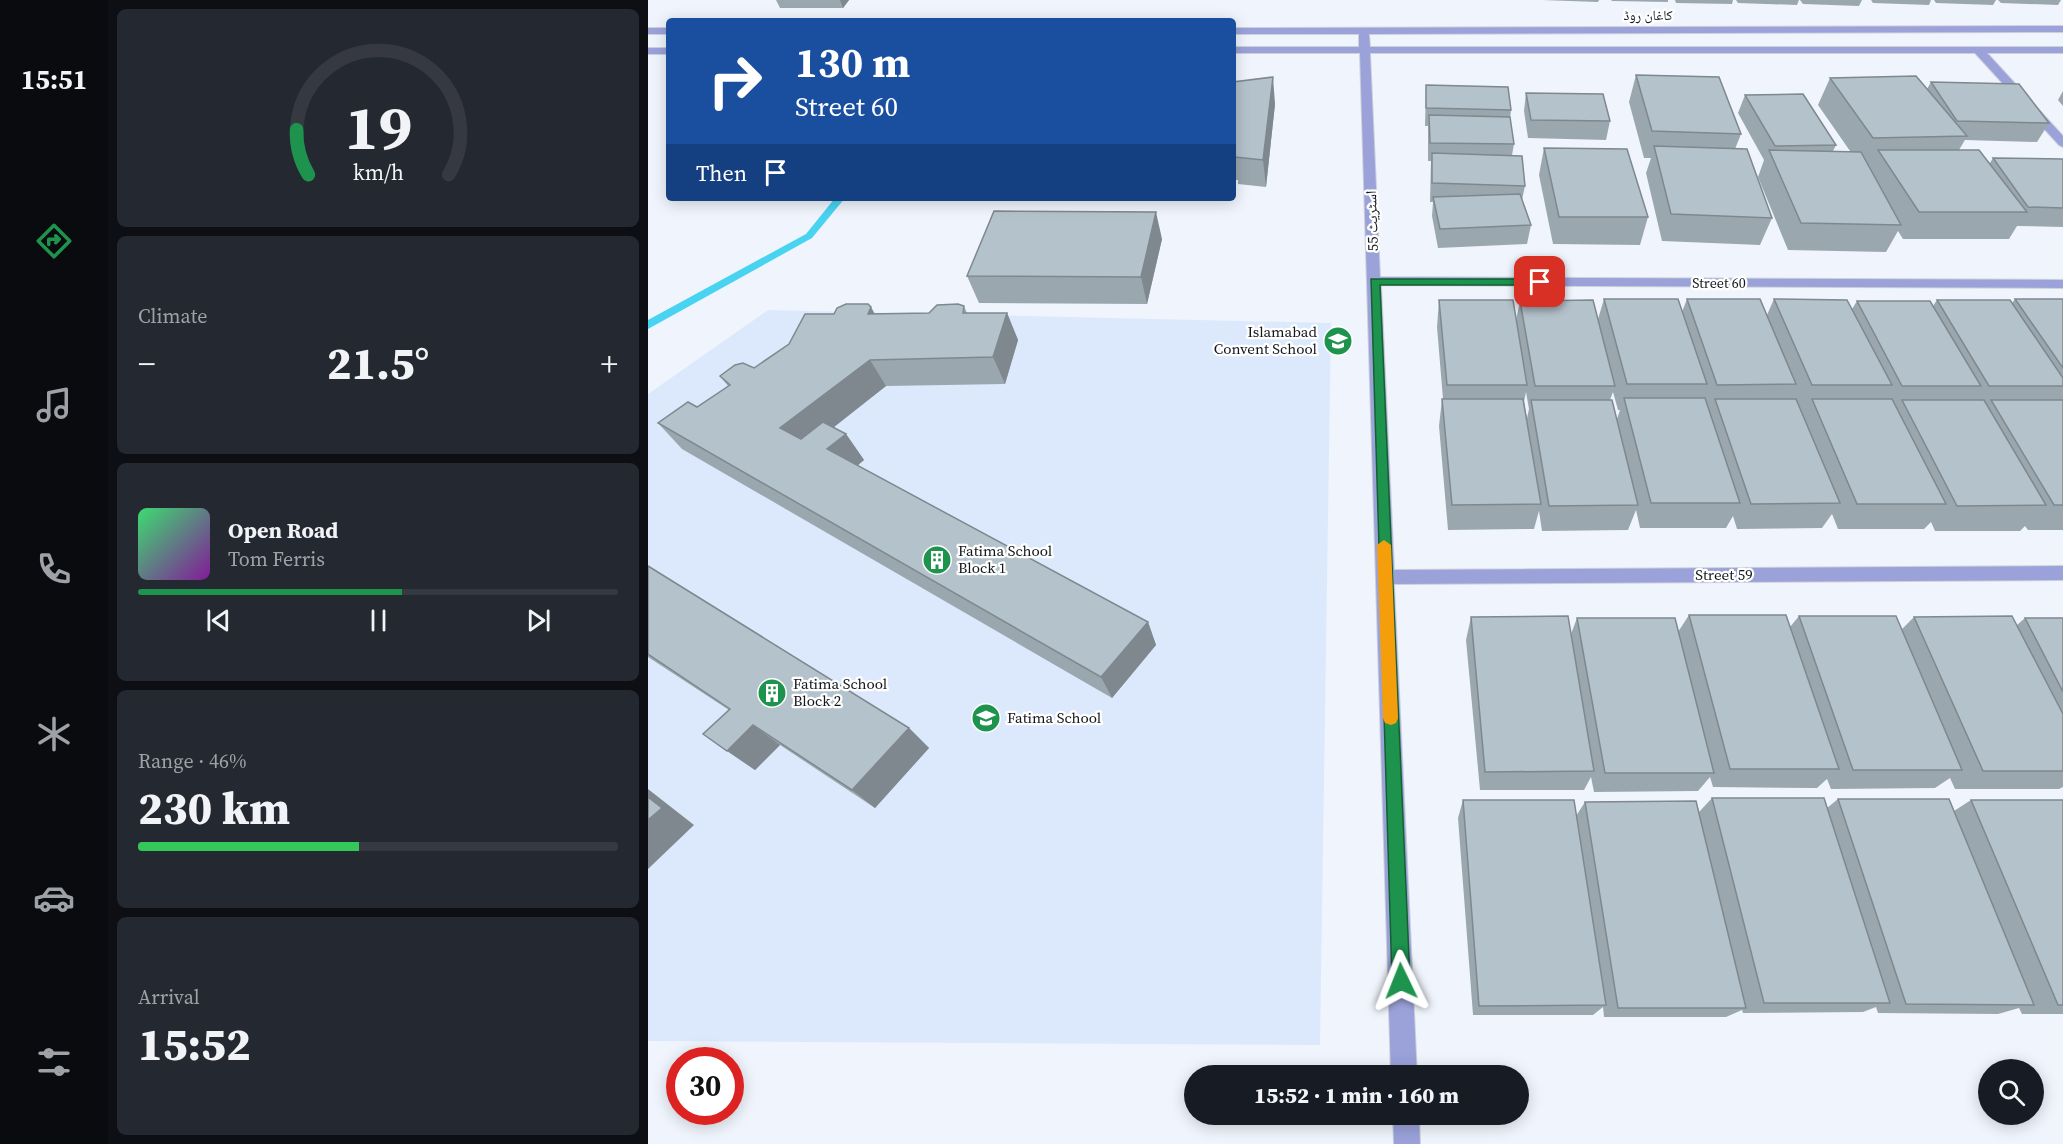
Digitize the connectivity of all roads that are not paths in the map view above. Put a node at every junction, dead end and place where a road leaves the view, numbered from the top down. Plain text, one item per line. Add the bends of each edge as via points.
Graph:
1 (2063, 29) edge
2 (648, 31) edge
3 (666, 31) edge
4 (1236, 32) edge
5 (1364, 32) junction
6 (1236, 50) edge
7 (1366, 50) junction
8 (1978, 50) junction
9 (2063, 50) edge
10 (648, 51) edge
11 (666, 51) edge
12 (2063, 143) edge
13 (1374, 281) junction
14 (2063, 284) edge
15 (2063, 573) edge
16 (1385, 577) junction
17 (1404, 1065) edge
18 (1406, 1125) edge
19 (1407, 1144) edge

1 - 5 street, کاغان روڈ
2 - 3 street
4 - 5 street, کاغان روڈ
5 - 7 street, اسٹریٹ 55
6 - 7 street
7 - 8 street
7 - 13 street, اسٹریٹ 55
8 - 9 street
8 - 12 street
10 - 11 street
13 - 14 street, Street 60
13 - 16 street, اسٹریٹ 55
15 - 16 street, Street 59
16 - 17 street, اسٹریٹ 55
18 - 19 street

